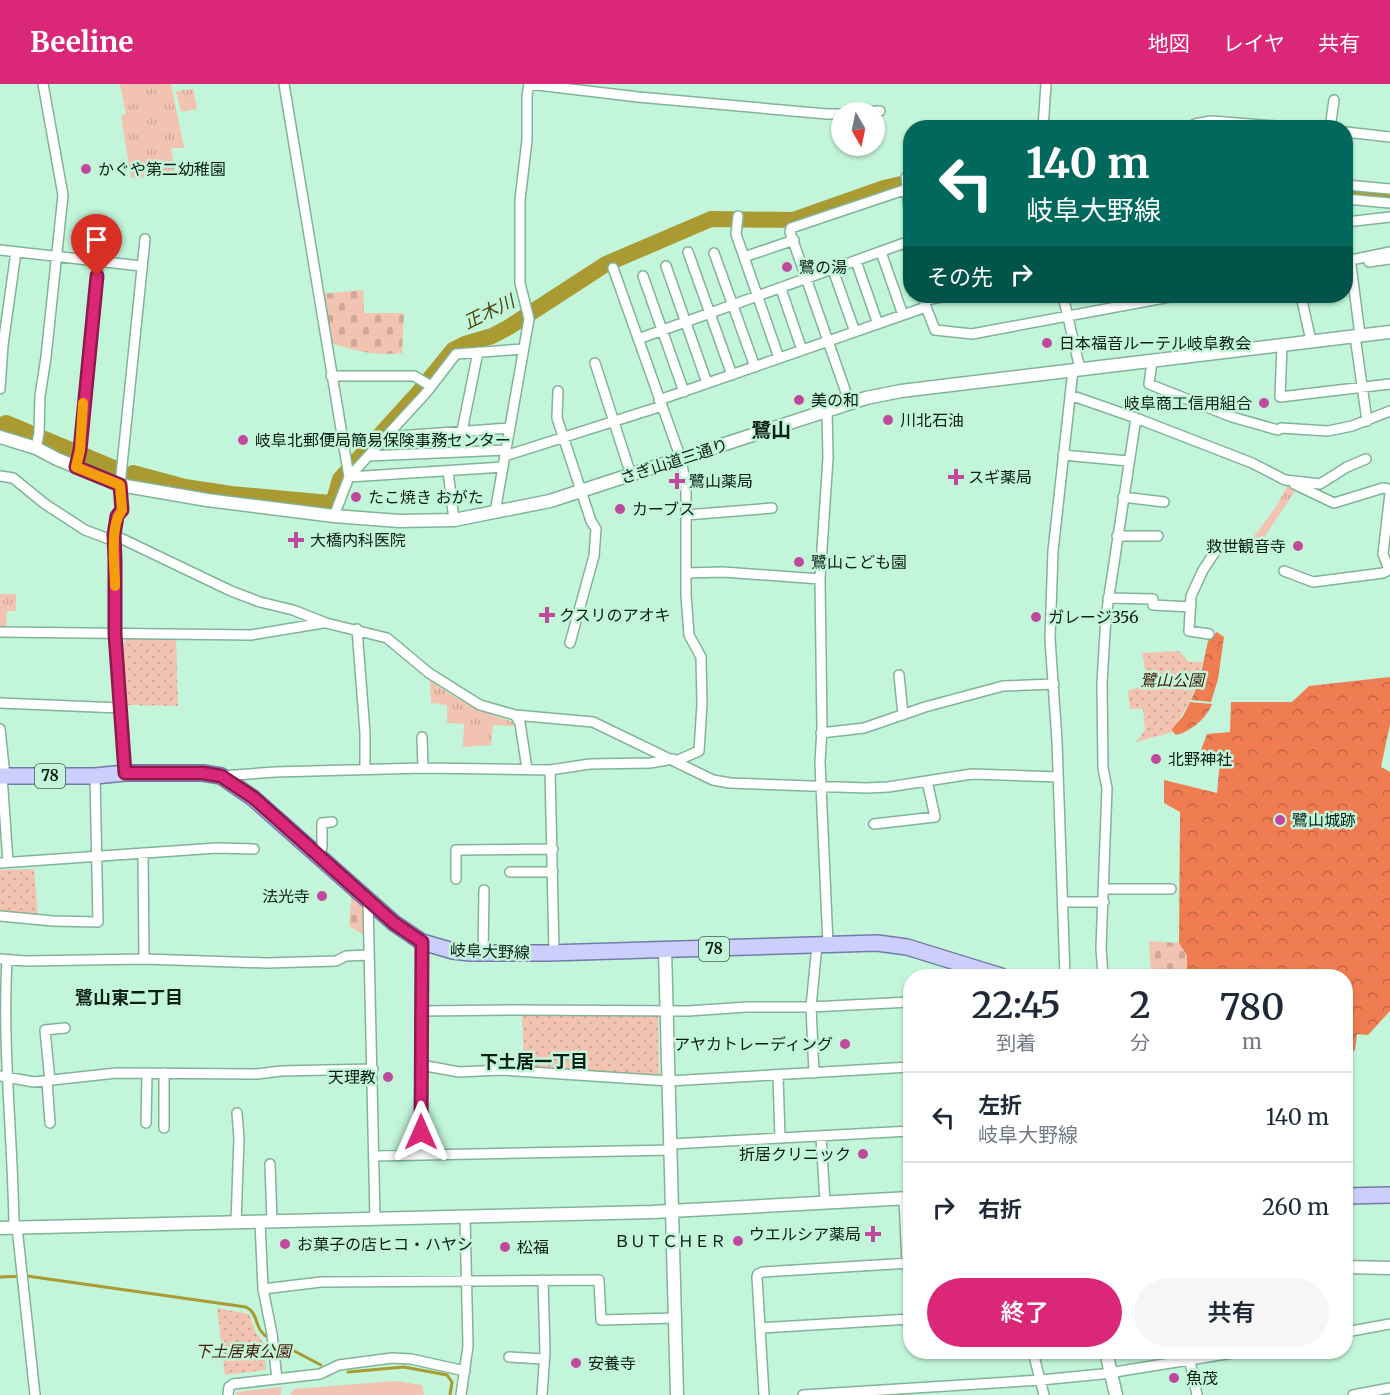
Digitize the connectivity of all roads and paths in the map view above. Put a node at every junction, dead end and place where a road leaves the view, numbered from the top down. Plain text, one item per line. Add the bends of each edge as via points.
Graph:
1 (43, 84) edge
2 (284, 84) edge
3 (1046, 84) edge
4 (1334, 100) dead end
5 (831, 114) edge
6 (1044, 120) edge
7 (1331, 120) edge
8 (1353, 133) edge
9 (1390, 137) edge
10 (903, 184) edge
11 (1353, 186) edge
12 (1390, 189) edge
13 (1353, 200) edge
14 (1390, 203) edge
15 (1390, 217) edge
16 (737, 220) dead end
17 (1353, 221) edge
18 (103, 230) dead end
19 (145, 239) dead end
20 (794, 240) junction
21 (903, 243) edge
22 (0, 250) edge
23 (16, 252) junction
24 (688, 252) dead end
25 (881, 252) junction
26 (1390, 252) edge
27 (714, 253) dead end
28 (56, 256) junction
29 (744, 257) junction
30 (1390, 259) edge
31 (99, 261) junction
32 (856, 261) junction
33 (1353, 262) edge
34 (1353, 263) edge
35 (141, 266) junction
36 (666, 266) dead end
37 (613, 268) dead end
38 (833, 270) junction
39 (644, 276) dead end
40 (808, 279) junction
41 (781, 288) junction
42 (757, 297) junction
43 (922, 303) edge
44 (926, 303) edge
45 (1065, 303) edge
46 (1123, 303) edge
47 (1303, 303) edge
48 (1352, 303) edge
49 (733, 305) junction
50 (709, 314) junction
51 (903, 315) junction
52 (1069, 315) junction
53 (686, 322) junction
54 (878, 324) junction
55 (662, 330) junction
56 (855, 332) junction
57 (1390, 332) edge
58 (1357, 335) junction
59 (638, 339) junction
60 (828, 341) junction
61 (1311, 341) junction
62 (1282, 345) junction
63 (523, 349) junction
64 (802, 351) junction
65 (478, 352) junction
66 (779, 358) junction
67 (1152, 362) junction
68 (595, 363) dead end
69 (755, 367) junction
70 (1077, 369) junction
71 (732, 375) junction
72 (332, 376) junction
73 (428, 384) junction
74 (707, 384) junction
75 (1390, 384) edge
76 (1362, 387) junction
77 (0, 389) edge
78 (558, 391) dead end
79 (684, 392) junction
80 (1070, 395) junction
81 (1280, 397) junction
82 (660, 403) junction
83 (850, 404) junction
84 (1280, 409) dead end
85 (826, 411) junction
86 (1390, 411) edge
87 (1136, 418) junction
88 (614, 421) junction
89 (1367, 421) junction
90 (509, 428) junction
91 (462, 431) junction
92 (0, 437) edge
93 (385, 437) junction
94 (564, 437) junction
95 (38, 440) junction
96 (506, 453) junction
97 (1063, 455) junction
98 (368, 456) junction
99 (78, 458) junction
100 (681, 459) junction
101 (1366, 459) dead end
102 (1128, 461) junction
103 (503, 467) junction
104 (448, 471) junction
105 (348, 473) junction
106 (631, 475) junction
107 (0, 476) edge
108 (1285, 480) junction
109 (120, 485) junction
110 (582, 491) junction
111 (1123, 497) junction
112 (1164, 502) dead end
113 (772, 508) dead end
114 (495, 512) junction
115 (686, 515) junction
116 (334, 516) junction
117 (454, 520) junction
118 (1117, 536) junction
119 (1158, 536) dead end
120 (114, 538) junction
121 (1217, 549) dead end
122 (1284, 571) dead end
123 (686, 573) junction
124 (819, 579) junction
125 (1108, 598) junction
126 (1191, 607) junction
127 (326, 623) junction
128 (357, 629) junction
129 (0, 632) edge
130 (115, 634) junction
131 (1209, 634) dead end
132 (570, 643) dead end
133 (899, 675) dead end
134 (1054, 684) junction
135 (0, 703) edge
136 (120, 708) junction
137 (515, 715) junction
138 (903, 715) junction
139 (0, 729) edge
140 (821, 733) junction
141 (422, 737) dead end
142 (674, 760) junction
143 (423, 768) junction
144 (365, 769) junction
145 (527, 769) junction
146 (550, 770) junction
147 (125, 773) junction
148 (2, 776) edge
149 (95, 776) junction
150 (221, 776) junction
151 (1058, 777) junction
152 (927, 781) junction
153 (820, 786) junction
154 (332, 822) dead end
155 (874, 824) dead end
156 (254, 849) dead end
157 (553, 849) junction
158 (143, 853) junction
159 (97, 856) junction
160 (319, 856) junction
161 (4, 863) edge
162 (510, 872) dead end
163 (553, 872) junction
164 (456, 879) dead end
165 (1104, 889) junction
166 (1171, 889) dead end
167 (484, 890) dead end
168 (368, 900) junction
169 (1064, 902) junction
170 (1104, 902) junction
171 (0, 916) edge
172 (422, 942) junction
173 (822, 945) junction
174 (665, 950) junction
175 (554, 952) junction
176 (483, 953) junction
177 (369, 955) junction
178 (144, 959) junction
179 (3, 960) edge
180 (979, 969) edge
181 (1065, 969) edge
182 (1102, 969) edge
183 (903, 1002) edge
184 (811, 1007) junction
185 (422, 1011) junction
186 (666, 1011) junction
187 (65, 1028) dead end
188 (421, 1065) junction
189 (903, 1067) edge
190 (373, 1070) junction
191 (147, 1073) junction
192 (164, 1073) junction
193 (814, 1073) junction
194 (778, 1075) junction
195 (4, 1076) edge
196 (49, 1081) junction
197 (669, 1082) junction
198 (237, 1113) dead end
199 (50, 1123) dead end
200 (146, 1123) dead end
201 (164, 1128) dead end
202 (903, 1131) edge
203 (821, 1136) junction
204 (780, 1138) junction
205 (671, 1147) junction
206 (421, 1155) junction
207 (374, 1156) junction
208 (270, 1164) dead end
209 (1390, 1195) edge
210 (1353, 1196) edge
211 (903, 1198) edge
212 (825, 1202) junction
213 (672, 1210) junction
214 (465, 1217) junction
215 (375, 1219) junction
216 (266, 1222) junction
217 (236, 1223) junction
218 (16, 1227) junction
219 (0, 1228) edge
220 (903, 1264) edge
221 (1353, 1267) edge
222 (1390, 1268) edge
223 (543, 1280) junction
224 (467, 1281) junction
225 (263, 1289) junction
226 (675, 1318) junction
227 (903, 1319) edge
228 (1390, 1324) edge
229 (760, 1328) junction
230 (1353, 1331) edge
231 (509, 1357) dead end
232 (544, 1359) junction
233 (1035, 1359) edge
234 (1108, 1359) edge
235 (1175, 1359) edge
236 (1190, 1359) edge
237 (465, 1371) junction
238 (1111, 1373) junction
239 (277, 1379) junction
240 (1041, 1380) junction
241 (1390, 1388) edge
242 (35, 1395) edge
243 (228, 1395) edge
244 (461, 1395) edge
245 (542, 1395) edge
246 (677, 1395) edge
247 (764, 1395) edge
248 (803, 1395) edge
249 (818, 1395) edge
250 (1044, 1395) edge
251 (1116, 1395) edge
252 (1197, 1395) edge
253 (1353, 1395) edge

1 - 28 street via 63,195
2 - 72 street
3 - 6 street
4 - 7 street
5 - 63 street via 529,84 520,200 520,283 528,315
8 - 9 street
10 - 20 street via 791,228
11 - 12 street
13 - 14 street
15 - 17 street
16 - 29 street via 736,234
18 - 31 street
19 - 35 street
20 - 29 street
20 - 40 street
21 - 25 street
22 - 23 street
23 - 28 street
23 - 77 street
24 - 50 street
25 - 32 street
25 - 51 street
26 - 33 street
27 - 49 street
28 - 31 street
28 - 95 street
29 - 42 street
30 - 34 street
31 - 35 street
31 - 99 street
32 - 38 street
32 - 54 street
35 - 109 street
36 - 53 street
37 - 59 street
38 - 40 street
38 - 56 street
39 - 55 street
40 - 41 street
40 - 60 street
41 - 42 street
41 - 64 street
42 - 49 street
42 - 66 street
43 - 51 street
44 - 52 street via 935,330 972,334
45 - 52 street
46 - 52 street
47 - 61 street
48 - 58 street
49 - 50 street
49 - 69 street
50 - 53 street
50 - 71 street
51 - 54 street
52 - 70 street
53 - 55 street
53 - 74 street
54 - 56 street
55 - 59 street
55 - 79 street
56 - 60 street
57 - 58 street, さぎ山道三通り
58 - 61 street, さぎ山道三通り
58 - 76 street
59 - 82 street
60 - 64 street
60 - 83 street
61 - 62 street, さぎ山道三通り
62 - 67 street, さぎ山道三通り
62 - 81 street
63 - 65 street
63 - 90 street
64 - 66 street
65 - 73 street via 456,354
65 - 91 street
66 - 69 street
67 - 70 street, さぎ山道三通り
67 - 89 street via 1149,384 1212,410 1278,430 1328,431
68 - 88 street
69 - 71 street
70 - 80 street
70 - 83 street, さぎ山道三通り via 910,389
71 - 74 street
72 - 73 street via 414,376
72 - 105 street
73 - 93 street
74 - 79 street
75 - 76 street
76 - 81 street
76 - 89 street
78 - 94 street via 557,418
79 - 82 street
80 - 87 street
80 - 97 street
81 - 84 street
82 - 88 street
82 - 100 street
83 - 85 street, さぎ山道三通り
85 - 100 street, さぎ山道三通り
85 - 124 street via 828,458
86 - 89 street
87 - 102 street
87 - 108 street via 1252,463
88 - 94 street
88 - 106 street
90 - 91 street
90 - 96 street
91 - 93 street
92 - 95 street, さぎ山道三通り
93 - 98 street
94 - 96 street
94 - 110 street
95 - 99 street, さぎ山道三通り
96 - 98 street
96 - 103 street
97 - 102 street
97 - 134 street via 1053,551 1050,639
98 - 105 street
99 - 109 street, さぎ山道三通り
100 - 106 street, さぎ山道三通り
100 - 115 street
101 - 108 street via 1320,484
102 - 111 street
103 - 104 street
103 - 114 street
104 - 105 street
104 - 117 street
105 - 116 street
106 - 110 street, さぎ山道三通り
107 - 120 street via 13,478 85,530
108 - 122 street via 1334,503 1383,489 1390,493 1383,554 1387,571 1313,582
109 - 116 street, さぎ山道三通り
109 - 120 street via 122,510 117,516
110 - 114 street, さぎ山道三通り
110 - 132 street via 596,529 589,578
111 - 112 street
111 - 118 street
113 - 115 street
114 - 117 street, さぎ山道三通り
115 - 123 street
116 - 117 street, さぎ山道三通り
118 - 119 street
118 - 125 street
120 - 127 street via 231,591
120 - 130 street
121 - 126 street via 1191,596
123 - 124 street
123 - 142 street via 688,635 701,657 701,728 699,751
124 - 140 street
125 - 126 street via 1153,599 1153,605
125 - 165 street via 1102,675 1103,768 1107,788
126 - 131 street via 1189,631
127 - 128 street
127 - 130 street via 251,635
128 - 137 street via 387,638 429,673 480,705
128 - 144 street
129 - 130 street
130 - 136 street
133 - 138 street
134 - 138 street via 1004,686
134 - 151 street
135 - 136 street
136 - 147 street
137 - 142 street via 593,722
137 - 145 street via 520,723
138 - 140 street via 864,728
139 - 148 street
140 - 153 street
141 - 143 street
142 - 146 street
142 - 153 street via 707,778 730,783
143 - 144 street
143 - 145 street
144 - 150 street
145 - 146 street
146 - 157 street
147 - 149 main road, 岐阜大野線 / 78
147 - 150 main road, 岐阜大野線 / 78
148 - 149 main road, 岐阜大野線 / 78
148 - 161 street
149 - 159 street
150 - 160 main road, 岐阜大野線 / 78 via 254,798
151 - 152 street via 987,773
151 - 169 street
152 - 153 street via 888,787
152 - 155 street via 935,817
153 - 173 street
154 - 160 street via 322,822
156 - 158 street
157 - 163 street
157 - 164 street via 456,850
158 - 159 street
158 - 178 street
159 - 161 street
159 - 171 street via 98,922
160 - 168 main road, 岐阜大野線 / 78
162 - 163 street
163 - 175 street
165 - 166 street
165 - 170 street
167 - 176 street
168 - 172 main road, 岐阜大野線 / 78
168 - 177 street
169 - 170 street
169 - 181 street
170 - 182 street
172 - 176 main road, 岐阜大野線 / 78 via 453,951
172 - 185 street
173 - 174 main road, 岐阜大野線 / 78
173 - 180 main road, 岐阜大野線 / 78 via 892,944
173 - 184 street
174 - 175 main road, 岐阜大野線 / 78
174 - 186 street
175 - 176 main road, 岐阜大野線 / 78
177 - 178 street via 346,956 336,961 267,963
177 - 190 street
178 - 179 street
179 - 195 street
183 - 184 street
184 - 186 street
184 - 193 street
185 - 186 street
185 - 188 street
186 - 197 street
187 - 196 street via 45,1030
188 - 197 street via 459,1072 501,1070
188 - 206 street
189 - 193 street
190 - 192 street
190 - 207 street
191 - 192 street
191 - 196 street
191 - 200 street
192 - 201 street
193 - 194 street
194 - 197 street
194 - 204 street
195 - 196 street
195 - 218 street
196 - 199 street
197 - 205 street
198 - 217 street
202 - 203 street
203 - 204 street
203 - 212 street
204 - 205 street
205 - 206 street
205 - 213 street
206 - 207 street
207 - 215 street
208 - 216 street
209 - 210 main road
211 - 212 street
212 - 213 street
213 - 214 street
213 - 226 street
214 - 215 street
214 - 224 street
215 - 216 street
216 - 217 street
216 - 225 street
217 - 218 street
218 - 219 street
218 - 242 street
220 - 229 street via 758,1274
221 - 222 street
223 - 224 street
223 - 226 street via 599,1280 601,1320
223 - 232 street
224 - 225 street via 321,1282
224 - 237 street
225 - 239 street
226 - 246 street
227 - 229 street
228 - 230 street
229 - 247 street
231 - 232 street
232 - 245 street
233 - 240 street
234 - 238 street
235 - 238 street
236 - 252 street
237 - 239 street via 392,1358
237 - 244 street
238 - 240 street
238 - 251 street
239 - 243 street via 233,1384
240 - 249 street
240 - 250 street
241 - 253 street
248 - 249 street

